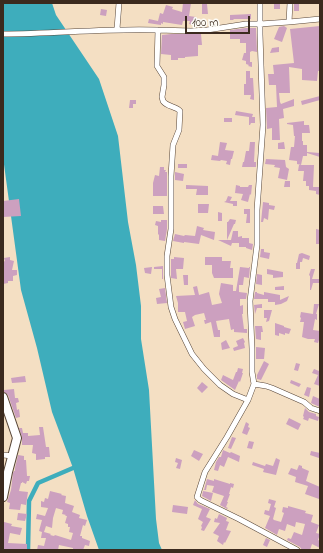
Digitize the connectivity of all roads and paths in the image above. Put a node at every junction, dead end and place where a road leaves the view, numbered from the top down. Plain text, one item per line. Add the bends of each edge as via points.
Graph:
1 (120, 3) edge
2 (260, 3) edge
3 (290, 3) edge
4 (320, 19) edge
5 (289, 22) junction
6 (260, 24) junction
7 (114, 29) junction
8 (158, 30) junction
9 (3, 34) edge
10 (254, 384) junction
11 (3, 397) edge
12 (248, 400) junction
13 (320, 411) edge
14 (3, 455) edge
15 (13, 456) junction
16 (4, 487) edge
17 (3, 497) edge
18 (297, 550) edge

1 - 7 street
2 - 6 street
3 - 5 street
4 - 5 street
5 - 6 street
6 - 8 street via 191,31
6 - 10 street via 263,125 257,245 250,301
7 - 8 street
7 - 9 street
8 - 12 street via 157,66 164,77 163,102 180,111 179,130 173,145 171,176 171,229 167,275 171,307 192,354 204,369 220,385
10 - 12 street
10 - 13 street via 272,388
11 - 15 main road via 17,438
12 - 18 street via 205,472 197,497
14 - 15 street
15 - 16 main road
16 - 17 main road

